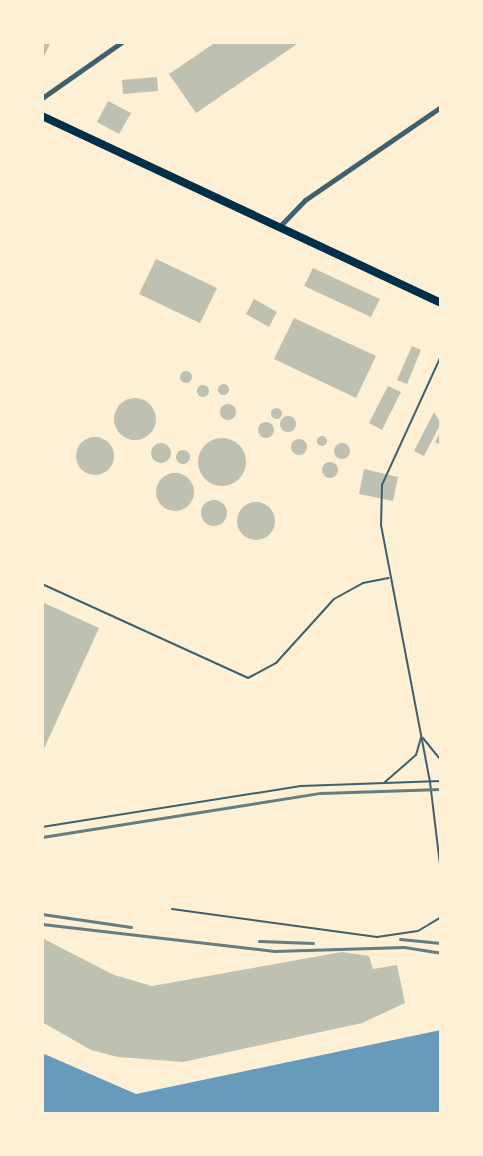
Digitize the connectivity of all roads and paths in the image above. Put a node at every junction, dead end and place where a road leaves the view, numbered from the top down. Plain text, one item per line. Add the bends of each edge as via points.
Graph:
1 (122, 42) edge
2 (42, 98) edge
3 (441, 106) edge
4 (42, 116) edge
5 (279, 227) junction
6 (441, 303) edge
7 (441, 356) edge
8 (389, 578) junction
9 (42, 584) edge
10 (421, 736) junction
11 (441, 760) edge
12 (441, 781) edge
13 (430, 782) junction
14 (383, 783) junction
15 (42, 827) edge
16 (441, 873) edge
17 (172, 909) dead end
18 (441, 916) edge

1 - 2 street
3 - 5 street via 305,200
4 - 5 main road
5 - 6 main road
7 - 8 lane via 382,485
8 - 9 lane via 363,583 334,599 276,663 248,678
8 - 10 lane
10 - 11 lane
10 - 13 lane
10 - 14 lane via 411,762
12 - 13 lane
13 - 14 lane
13 - 16 lane
14 - 15 lane via 301,786
17 - 18 lane via 377,937 418,931

